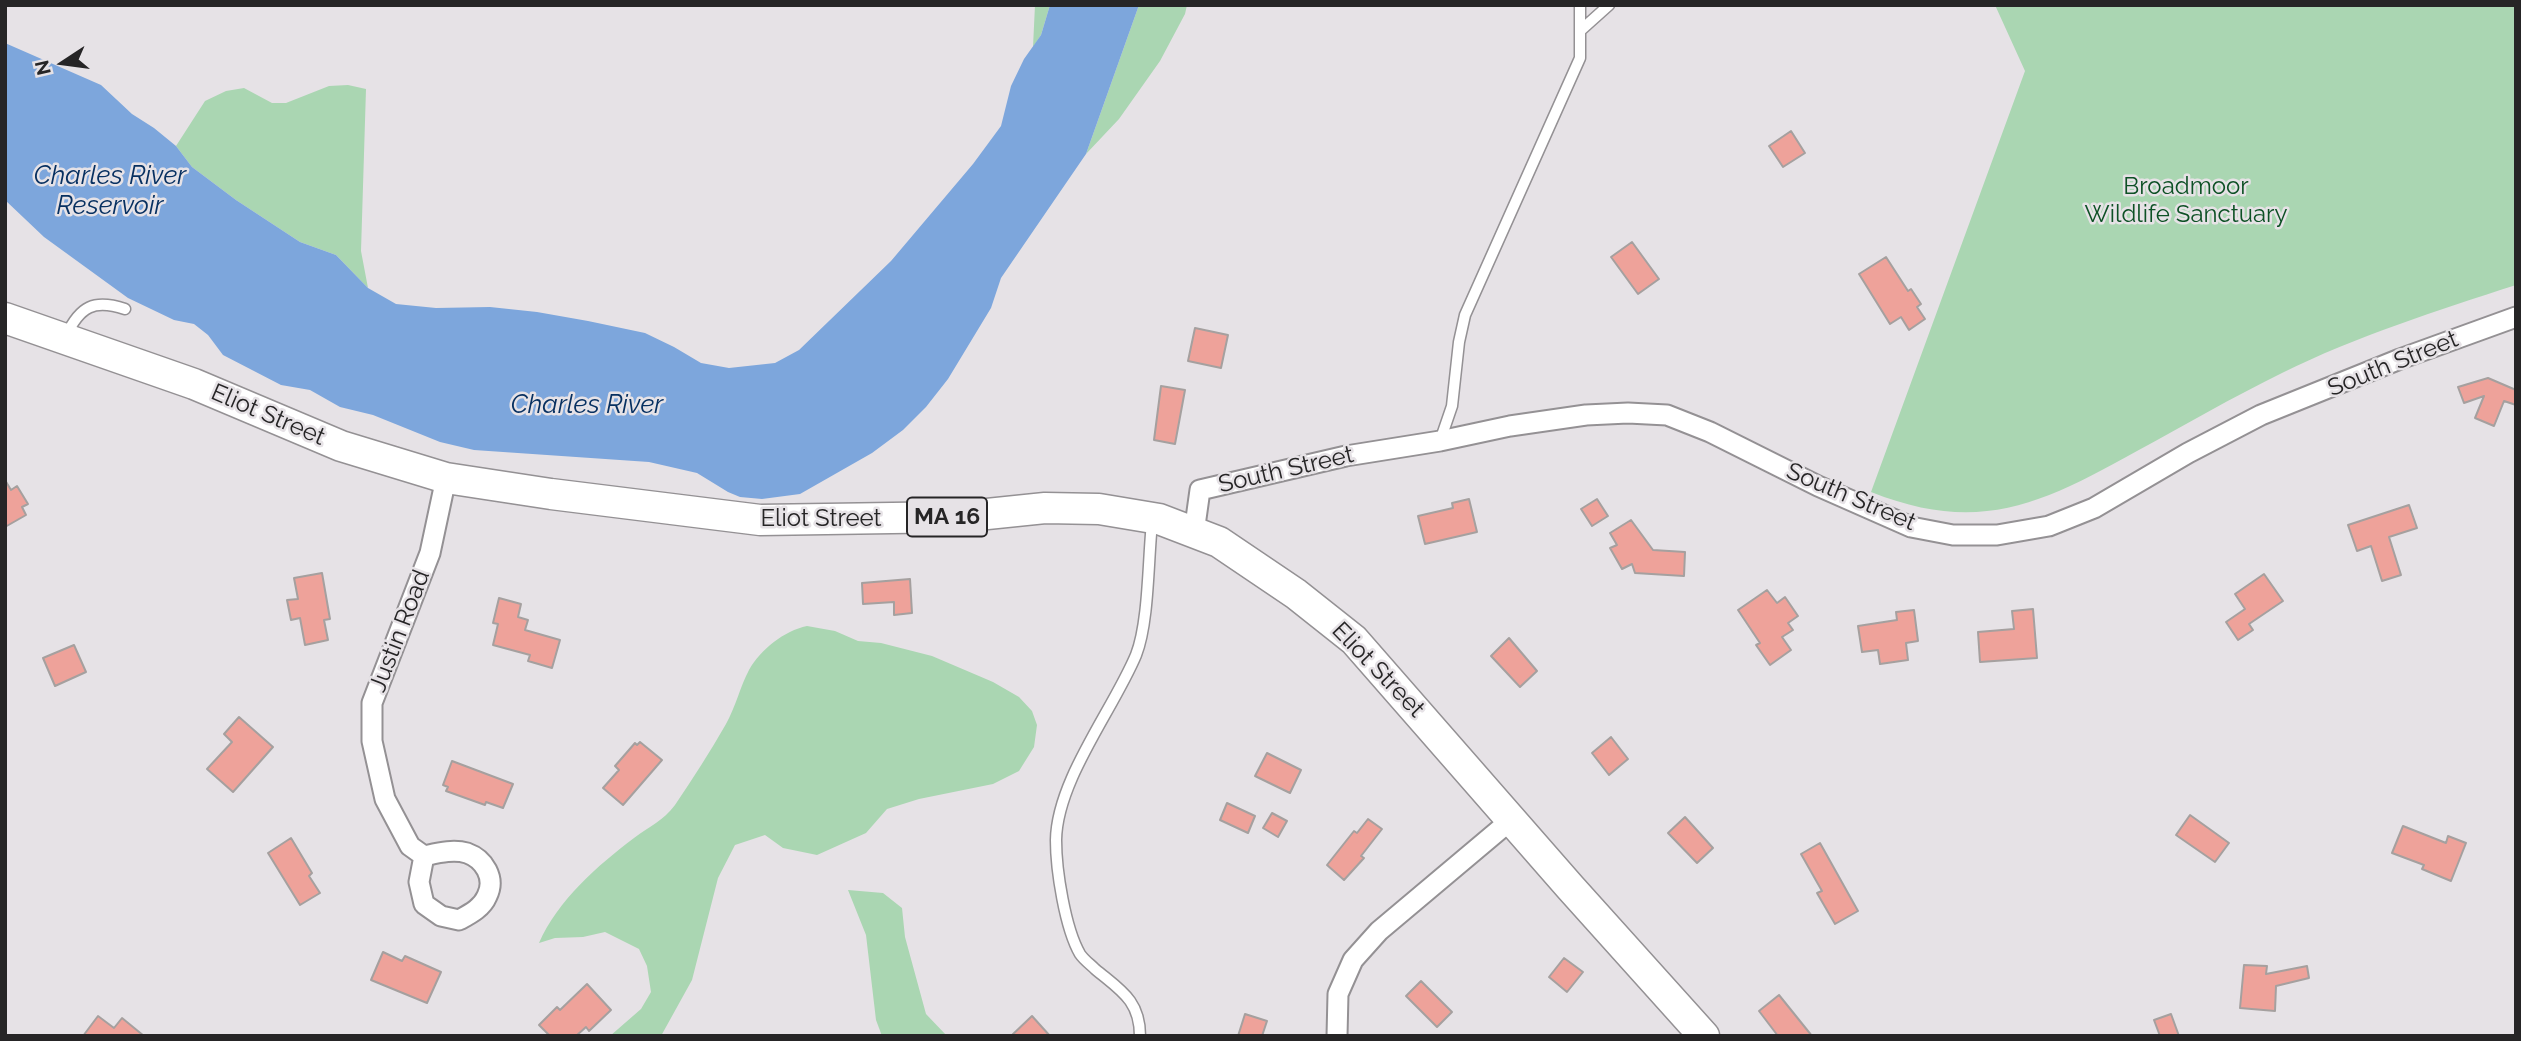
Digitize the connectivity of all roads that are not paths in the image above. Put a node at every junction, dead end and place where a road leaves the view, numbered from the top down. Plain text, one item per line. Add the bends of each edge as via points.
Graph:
1 (1580, 5) edge
2 (1609, 5) edge
3 (1580, 32) junction
4 (125, 309) dead end
5 (2516, 317) edge
6 (5, 318) edge
7 (65, 340) junction
8 (1440, 441) junction
9 (446, 478) junction
10 (1153, 519) junction
11 (1194, 533) junction
12 (1511, 820) junction
13 (424, 856) dead end
14 (1140, 1036) edge
15 (1337, 1036) edge
16 (1704, 1036) edge

1 - 3 lane
2 - 3 lane
3 - 8 lane via 1580,58 1465,315 1452,406
4 - 7 lane via 106,303 85,309 73,321
5 - 8 street, South Street via 2261,415 2094,508 2049,527 1997,535 1953,535 1911,527 1667,415 1586,415
6 - 7 main road, Eliot Street / MA 16
7 - 9 main road, Eliot Street / MA 16 via 194,384 341,446
8 - 11 street, South Street via 1346,456 1200,490
9 - 10 main road, Eliot Street / MA 16 via 760,520 958,517 1045,508 1099,509
9 - 13 street, Justin Road via 430,553 372,703 372,741 386,799 410,846
10 - 11 main road, Eliot Street / MA 16
10 - 14 lane via 1137,653 1075,774 1056,838 1072,936 1082,956 1132,1001 1140,1018
11 - 12 main road, Eliot Street / MA 16 via 1219,542 1354,639
12 - 15 street via 1379,931 1353,960 1338,994
12 - 16 main road, Eliot Street / MA 16

